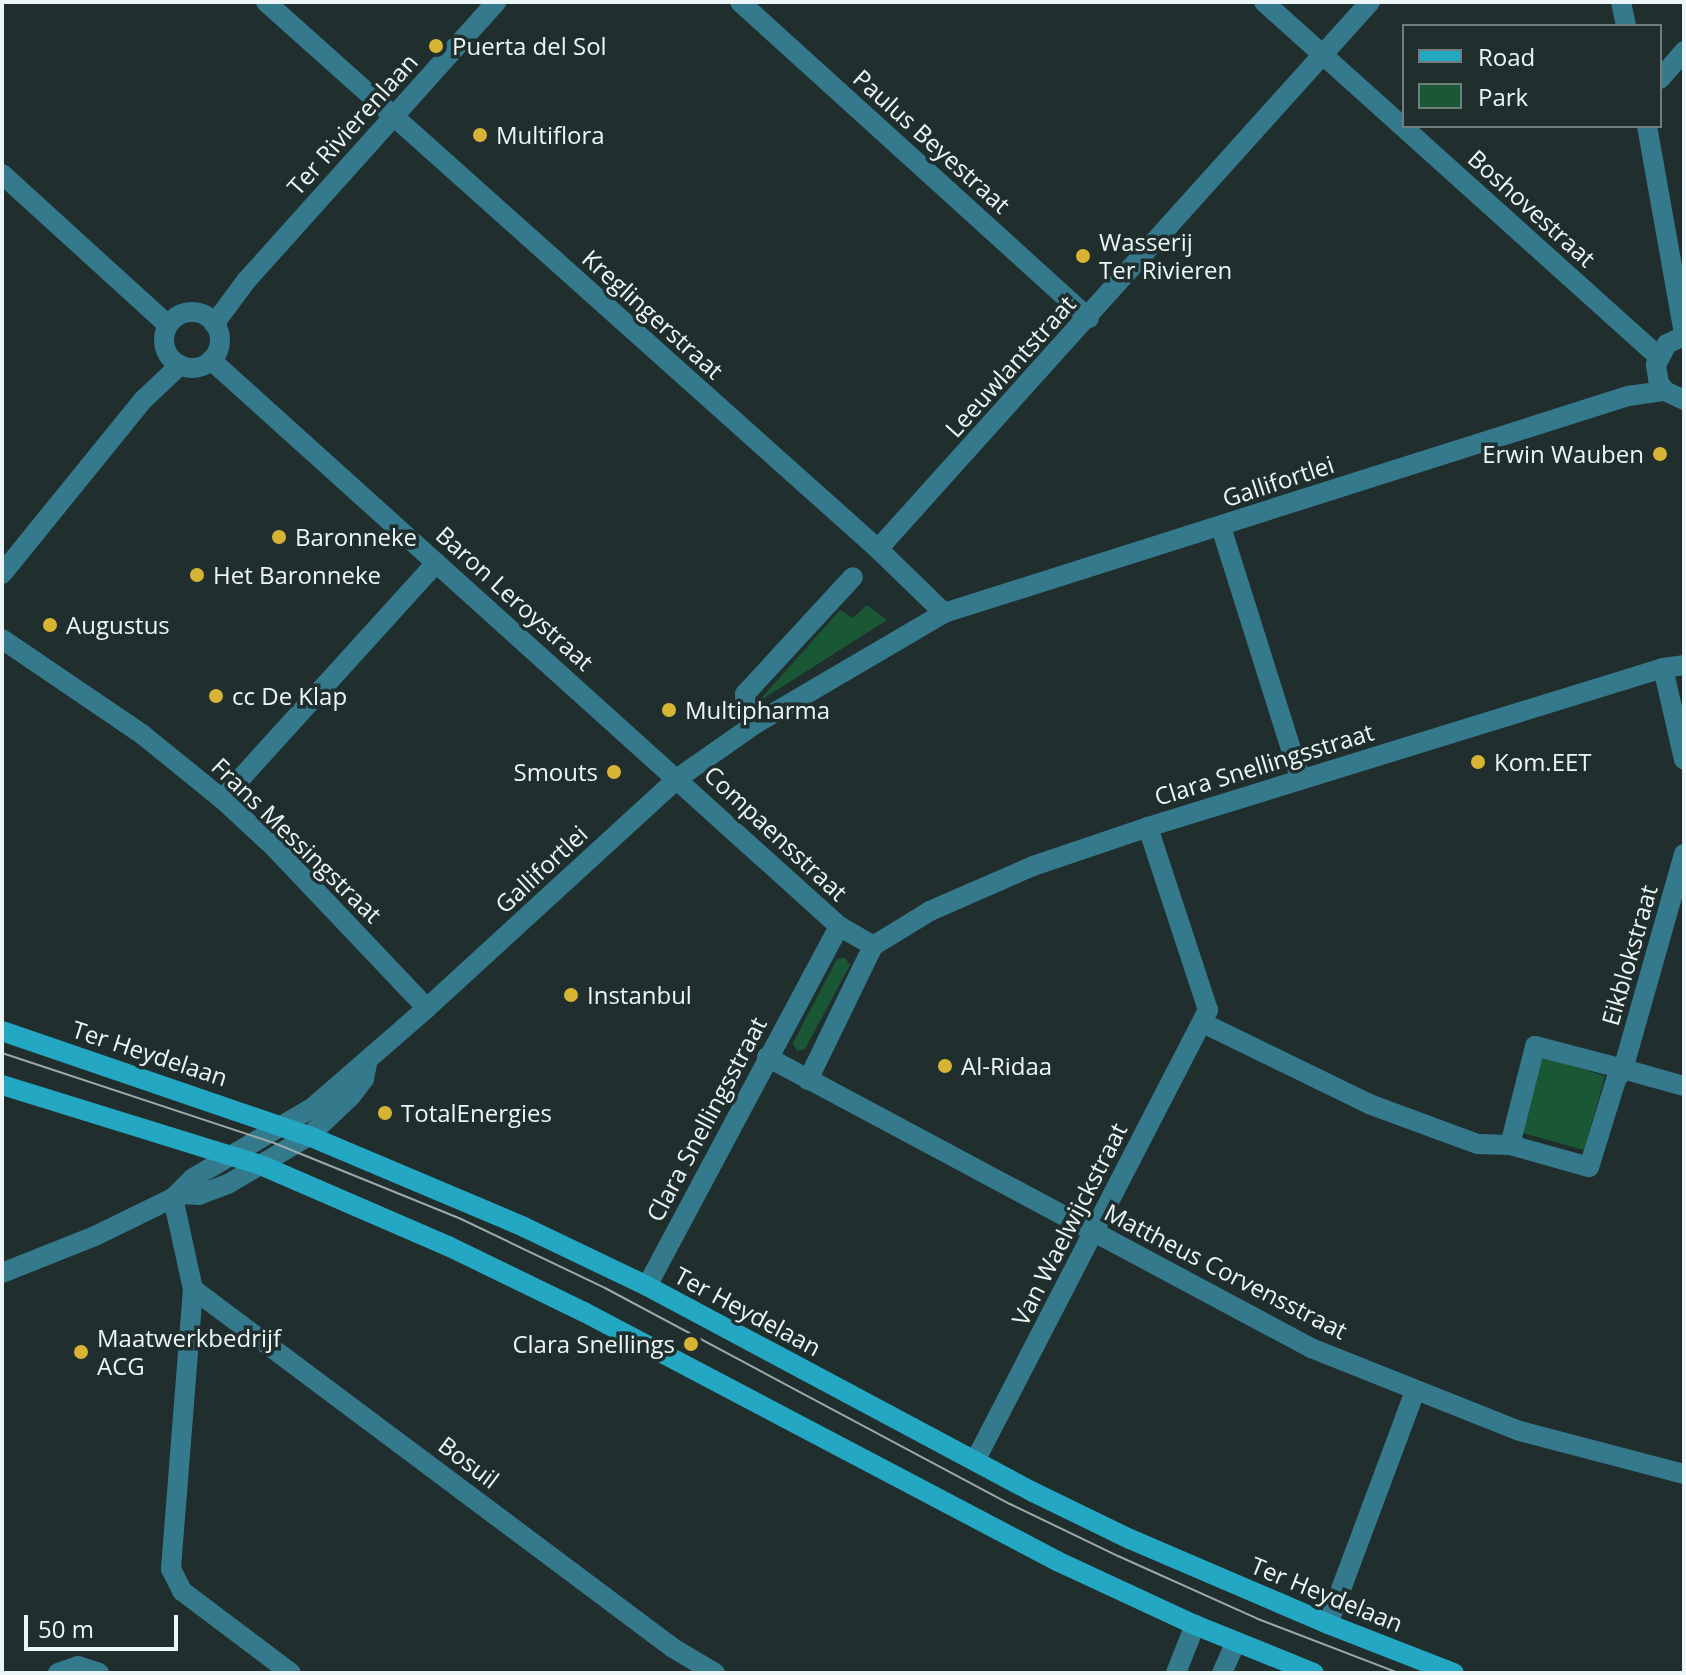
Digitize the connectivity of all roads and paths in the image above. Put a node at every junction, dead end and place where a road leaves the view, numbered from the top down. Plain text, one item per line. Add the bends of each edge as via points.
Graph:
1 (266, 2) edge
2 (496, 2) edge
3 (740, 2) edge
4 (1264, 2) edge
5 (1370, 2) edge
6 (1621, 2) edge
7 (1626, 24) edge
8 (1684, 51) edge
9 (1324, 56) junction
10 (1662, 77) edge
11 (393, 117) junction
12 (1647, 128) edge
13 (2, 174) edge
14 (1089, 318) junction
15 (209, 319) junction
16 (168, 325) junction
17 (1684, 335) edge
18 (174, 360) junction
19 (211, 360) junction
20 (1666, 380) edge
21 (1221, 527) junction
22 (878, 549) junction
23 (436, 563) junction
24 (2, 574) edge
25 (853, 577) dead end
26 (944, 613) junction
27 (2, 639) edge
28 (1684, 665) edge
29 (1663, 668) junction
30 (755, 724) junction
31 (1684, 760) edge
32 (678, 778) junction
33 (1301, 780) junction
34 (222, 799) junction
35 (1148, 827) junction
36 (1684, 854) edge
37 (839, 926) junction
38 (873, 946) junction
39 (427, 1008) junction
40 (1203, 1023) junction
41 (2, 1031) edge
42 (767, 1057) junction
43 (368, 1060) junction
44 (1623, 1069) junction
45 (808, 1080) junction
46 (2, 1085) edge
47 (1684, 1086) edge
48 (281, 1126) junction
49 (309, 1136) junction
50 (1510, 1145) junction
51 (232, 1155) junction
52 (263, 1166) junction
53 (177, 1196) junction
54 (1095, 1232) junction
55 (2, 1273) edge
56 (647, 1286) junction
57 (193, 1289) junction
58 (1415, 1391) junction
59 (975, 1461) junction
60 (1684, 1474) edge
61 (1328, 1624) junction
62 (1195, 1625) junction
63 (1236, 1642) junction
64 (58, 1673) edge
65 (99, 1673) edge
66 (291, 1673) edge
67 (715, 1673) edge
68 (1176, 1673) edge
69 (1222, 1673) edge
70 (1314, 1673) edge
71 (1454, 1673) edge

1 - 11 street, Kreglingerstraat
2 - 11 street, Ter Rivierenlaan
3 - 14 street, Paulus Beyestraat
4 - 9 street, Boshovestraat
5 - 9 street, Leeuwlantstraat
6 - 7 street
8 - 10 street
9 - 14 street, Leeuwlantstraat
9 - 20 street, Boshovestraat
11 - 15 street, Ter Rivierenlaan
11 - 22 street, Kreglingerstraat
12 - 17 street
13 - 16 street
14 - 22 street, Leeuwlantstraat
15 - 16 street via 184,313
15 - 19 street via 219,346
16 - 18 street via 164,340
17 - 20 street, Gallifortlei via 1667,344
18 - 19 street via 196,368
18 - 24 street
19 - 23 street, Baron Leroystraat
20 - 21 street, Gallifortlei
21 - 26 street, Gallifortlei
21 - 33 street
22 - 26 street
23 - 32 street, Baron Leroystraat
23 - 34 street
25 - 30 street via 745,694
26 - 30 street, Gallifortlei
27 - 34 street, Frans Messingstraat via 143,735
28 - 29 street, Clara Snellingsstraat
29 - 31 street
29 - 33 street, Clara Snellingsstraat
30 - 32 street, Gallifortlei
32 - 37 street, Compaensstraat
32 - 39 street, Gallifortlei
33 - 35 street, Clara Snellingsstraat
34 - 39 street, Frans Messingstraat
35 - 38 street, Clara Snellingsstraat via 1033,866 945,904
35 - 40 street via 1208,1010
36 - 44 street, Eikblokstraat
37 - 38 street
37 - 42 street, Clara Snellingsstraat
38 - 45 street
39 - 43 street, Gallifortlei
40 - 50 street via 1369,1104 1478,1144
40 - 54 street, Van Waelwijckstraat
41 - 48 street, Ter Heydelaan
42 - 45 street, Mattheus Corvensstraat
42 - 56 street, Clara Snellingsstraat
43 - 48 street, Gallifortlei via 312,1108
43 - 49 street, Gallifortlei via 358,1087
44 - 47 street
44 - 50 street, Eikblokstraat via 1589,1167
44 - 50 street via 1535,1046
45 - 54 street, Mattheus Corvensstraat
46 - 51 street
48 - 49 street, Ter Heydelaan
48 - 51 street, Gallifortlei
49 - 52 street, Gallifortlei
49 - 56 street, Ter Heydelaan via 524,1227
51 - 52 street
51 - 53 street, Gallifortlei via 193,1178
52 - 53 street, Gallifortlei via 199,1195
52 - 62 street via 533,1287 965,1514
53 - 55 street, Gallifortlei
53 - 57 street
54 - 58 street, Mattheus Corvensstraat via 1311,1348
54 - 59 street, Van Waelwijckstraat
56 - 59 street, Ter Heydelaan
57 - 66 street via 171,1569 182,1591
57 - 67 street, Bosuil via 673,1648
58 - 60 street, Mattheus Corvensstraat via 1520,1431
58 - 61 street
59 - 61 street, Ter Heydelaan via 1130,1539
61 - 71 street, Ter Heydelaan
62 - 63 street
62 - 68 street
63 - 69 street
63 - 70 street
64 - 65 street via 78,1666

